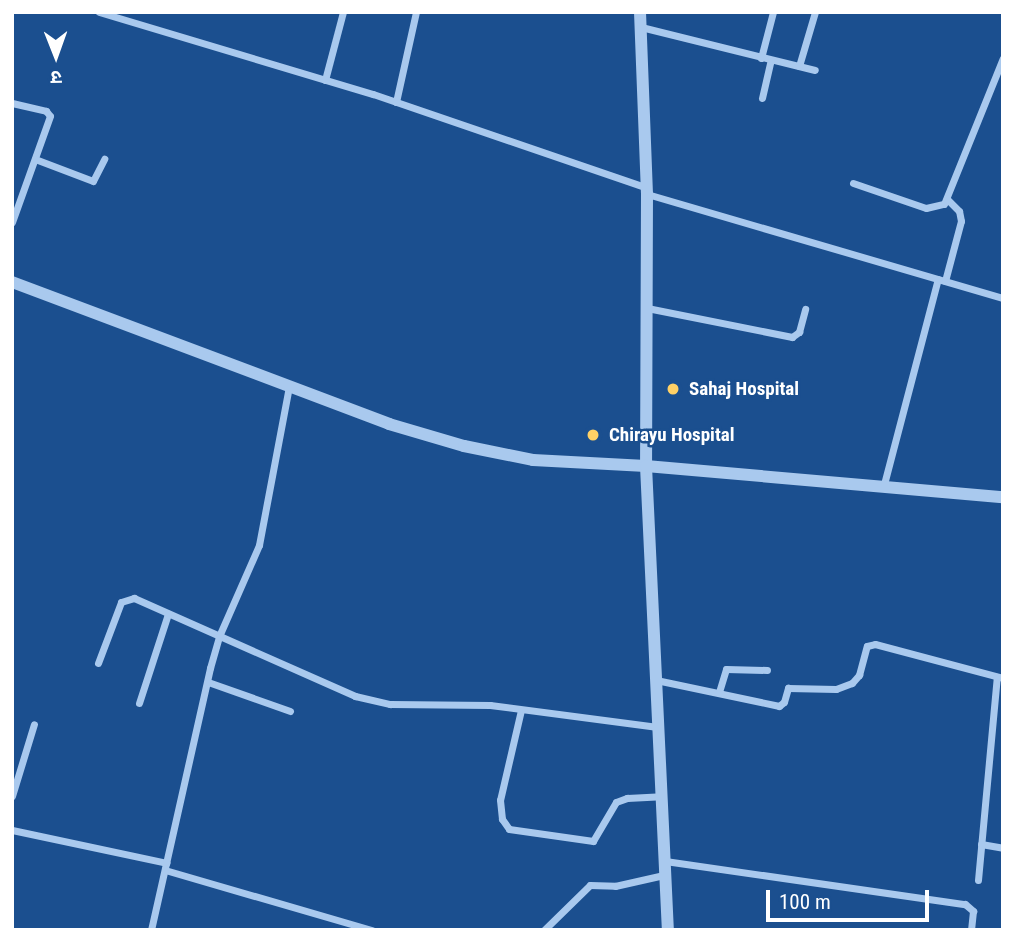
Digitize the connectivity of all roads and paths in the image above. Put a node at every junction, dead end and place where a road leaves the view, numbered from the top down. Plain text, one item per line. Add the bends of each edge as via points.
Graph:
1 (99, 12) edge
2 (342, 12) edge
3 (416, 12) edge
4 (640, 12) edge
5 (773, 12) edge
6 (815, 12) edge
7 (640, 27) junction
8 (761, 58) junction
9 (1003, 58) edge
10 (771, 60) junction
11 (799, 66) junction
12 (816, 70) dead end
13 (325, 80) junction
14 (762, 97) dead end
15 (396, 102) junction
16 (12, 103) edge
17 (35, 159) junction
18 (104, 159) dead end
19 (853, 183) dead end
20 (647, 191) junction
21 (947, 199) junction
22 (12, 222) edge
23 (941, 280) junction
24 (12, 282) edge
25 (1003, 298) edge
26 (647, 308) junction
27 (806, 309) dead end
28 (289, 386) junction
29 (646, 466) junction
30 (883, 488) junction
31 (1003, 497) edge
32 (168, 614) junction
33 (220, 634) junction
34 (97, 663) dead end
35 (767, 670) dead end
36 (1000, 677) edge
37 (656, 680) junction
38 (208, 681) junction
39 (719, 692) junction
40 (139, 703) dead end
41 (521, 710) junction
42 (290, 711) dead end
43 (34, 724) dead end
44 (658, 727) junction
45 (12, 796) edge
46 (661, 796) junction
47 (12, 830) edge
48 (981, 844) junction
49 (1003, 848) edge
50 (664, 860) junction
51 (166, 866) junction
52 (664, 875) junction
53 (978, 880) dead end
54 (151, 930) edge
55 (372, 930) edge
56 (544, 930) edge
57 (668, 930) edge
58 (971, 930) edge

1 - 13 street
2 - 13 street
3 - 15 street
4 - 7 street
5 - 8 street
6 - 11 street
7 - 8 street
7 - 20 street
8 - 10 street
9 - 21 street
10 - 11 street
10 - 14 street
11 - 12 street
13 - 15 street
15 - 20 street
16 - 17 street via 48,112
17 - 18 street via 93,181
17 - 22 street
19 - 21 street via 926,208 940,207
20 - 23 street
20 - 26 street
21 - 23 street via 959,211 961,221
23 - 25 street
23 - 30 street
24 - 28 street
26 - 27 street via 792,337 799,332
26 - 29 street
28 - 29 street via 389,424 464,446 533,460
28 - 33 street via 259,545
29 - 30 street
29 - 37 street
30 - 31 street
32 - 33 street
32 - 34 street via 134,598 124,599
32 - 40 street
33 - 38 street
33 - 41 street via 355,696 390,704 470,703
35 - 39 street via 726,669
36 - 39 street via 871,644 856,680 842,688 788,688 783,705 775,706
36 - 48 street
37 - 39 street
37 - 44 street
38 - 42 street
38 - 51 street
41 - 44 street
41 - 46 street via 500,800 502,819 509,828 593,841 616,802
43 - 45 street
44 - 46 street
46 - 50 street
47 - 51 street
48 - 49 street
48 - 53 street
50 - 52 street
50 - 58 street via 965,904 973,911
51 - 54 street
51 - 55 street
52 - 56 street via 615,886 590,885
52 - 57 street

